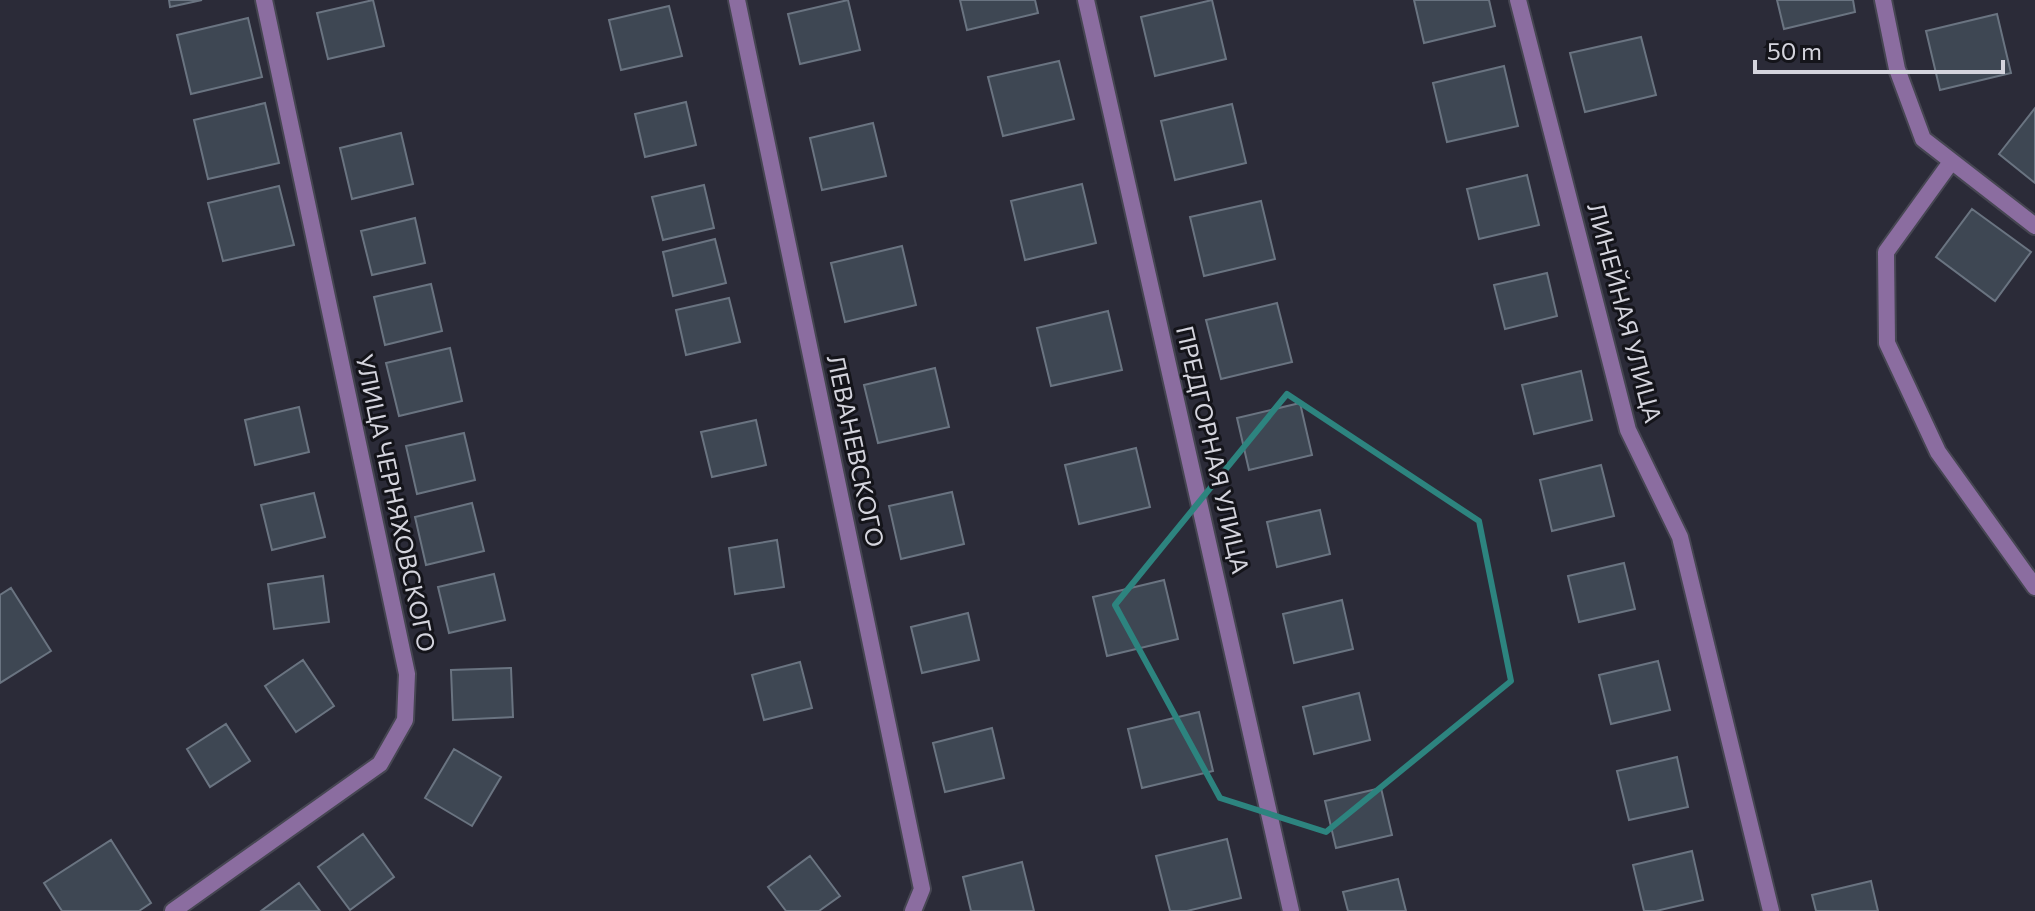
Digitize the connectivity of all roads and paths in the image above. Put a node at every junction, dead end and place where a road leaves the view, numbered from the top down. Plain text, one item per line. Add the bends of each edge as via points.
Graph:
1 (264, 0) edge
2 (737, 0) edge
3 (1086, 0) edge
4 (1518, 0) edge
5 (1883, 0) edge
6 (1951, 162) junction
7 (2035, 226) edge
8 (2035, 587) edge
9 (173, 911) edge
10 (913, 911) edge
11 (1291, 911) edge
12 (1771, 911) edge

1 - 9 street, УЛИЦА ЧЕРНЯХОВСКОГО via 407,674 405,720 380,764
2 - 10 street, ЛЕВАНЕВСКОГО via 922,889
3 - 11 street, ПРЕДГОРНАЯ УЛИЦА
4 - 12 street, ЛИНЕЙНАЯ УЛИЦА via 1628,430 1680,537
5 - 6 street via 1897,69 1923,139
6 - 7 street
6 - 8 street via 1886,252 1887,343 1938,452

